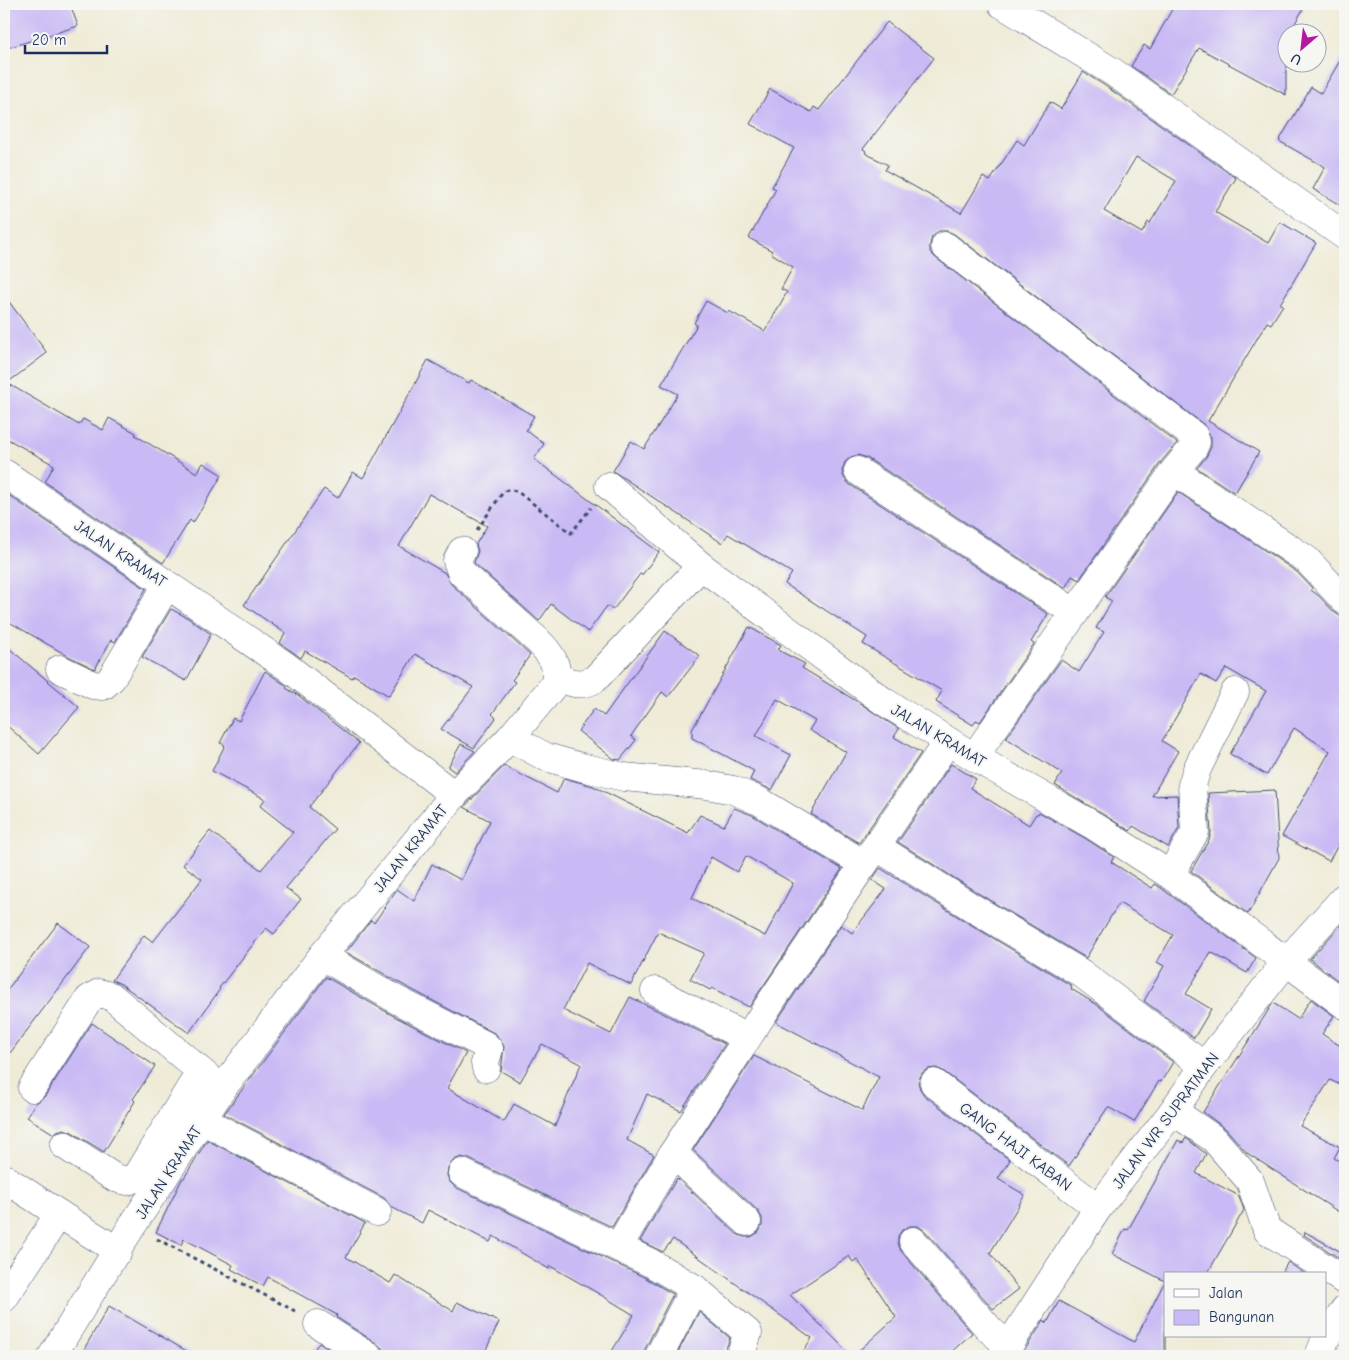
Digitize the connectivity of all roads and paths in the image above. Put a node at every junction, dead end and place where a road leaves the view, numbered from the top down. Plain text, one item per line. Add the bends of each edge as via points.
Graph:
1 (1002, 4) edge
2 (1345, 236) edge
3 (945, 246) dead end
4 (858, 471) dead end
5 (1174, 471) junction
6 (4, 473) edge
7 (609, 486) joint
8 (462, 551) joint
9 (701, 566) junction
10 (168, 585) junction
11 (1345, 601) edge
12 (1075, 613) junction
13 (60, 669) dead end
14 (557, 677) junction
15 (1235, 692) dead end
16 (510, 738) junction
17 (948, 742) junction
18 (974, 757) junction
19 (454, 795) junction
20 (871, 855) junction
21 (1170, 875) junction
22 (1345, 897) edge
23 (322, 956) junction
24 (1286, 962) junction
25 (655, 991) dead end
26 (1345, 1005) edge
27 (747, 1038) junction
28 (1204, 1066) junction
29 (486, 1068) dead end
30 (200, 1072) junction
31 (934, 1083) dead end
32 (32, 1088) dead end
33 (222, 1089) junction
34 (1173, 1111) junction
35 (202, 1120) junction
36 (64, 1145) dead end
37 (673, 1152) junction
38 (462, 1173) dead end
39 (4, 1178) edge
40 (1098, 1208) junction
41 (377, 1212) dead end
42 (59, 1214) junction
43 (747, 1222) dead end
44 (132, 1226) junction
45 (913, 1241) dead end
46 (619, 1246) junction
47 (118, 1251) junction
48 (1345, 1281) edge
49 (694, 1288) junction
50 (4, 1298) edge
51 (1345, 1309) edge
52 (318, 1324) joint
53 (1006, 1351) edge
54 (52, 1356) edge
55 (368, 1356) edge
56 (659, 1356) edge
57 (740, 1356) edge
58 (1319, 1356) edge

1 - 2 street via 1113,72
3 - 5 street via 1194,436 1194,447
4 - 12 street
5 - 11 street via 1307,560
5 - 12 street
6 - 10 street, JALAN KRAMAT
7 - 8 path via 571,533 518,492 510,489 503,492
7 - 9 street, JALAN KRAMAT
8 - 14 street via 457,561 461,572 547,650 556,667
9 - 14 street via 595,679 581,684
9 - 17 street, JALAN KRAMAT via 883,701
10 - 13 street via 111,679 103,686 93,685
10 - 19 street, JALAN KRAMAT via 286,666
12 - 18 street
14 - 16 street via 554,685
15 - 21 street via 1197,769 1191,795 1195,832
16 - 19 street
16 - 20 street via 546,757 581,767 733,790
17 - 18 street, JALAN KRAMAT
17 - 20 street
18 - 21 street, JALAN KRAMAT via 1091,824
19 - 23 street, JALAN KRAMAT
20 - 27 street
20 - 28 street via 973,908 1081,973
21 - 24 street, JALAN KRAMAT
22 - 24 street, JALAN WR SUPRATMAN
23 - 29 street via 397,1000 485,1045 489,1048
23 - 33 street, JALAN KRAMAT
24 - 26 street, JALAN KRAMAT
24 - 28 street, JALAN WR SUPRATMAN
25 - 27 street
27 - 37 street
28 - 34 street, JALAN WR SUPRATMAN
30 - 32 street via 111,996 98,992 89,999
30 - 33 street
30 - 36 street via 132,1180 115,1178
31 - 40 street, GANG HAJI KABAN
33 - 35 street, JALAN KRAMAT
34 - 40 street, JALAN WR SUPRATMAN
34 - 48 street via 1214,1139 1250,1181 1267,1230
35 - 41 street
35 - 44 street, JALAN KRAMAT
37 - 43 street
37 - 46 street
38 - 46 street
39 - 42 street
40 - 53 street, JALAN WR SUPRATMAN
42 - 47 street
42 - 50 street
44 - 47 street, JALAN KRAMAT
44 - 52 path
45 - 53 street
46 - 49 street
47 - 54 street, JALAN KRAMAT
49 - 56 street
49 - 57 street via 748,1333
51 - 58 street
52 - 55 street

